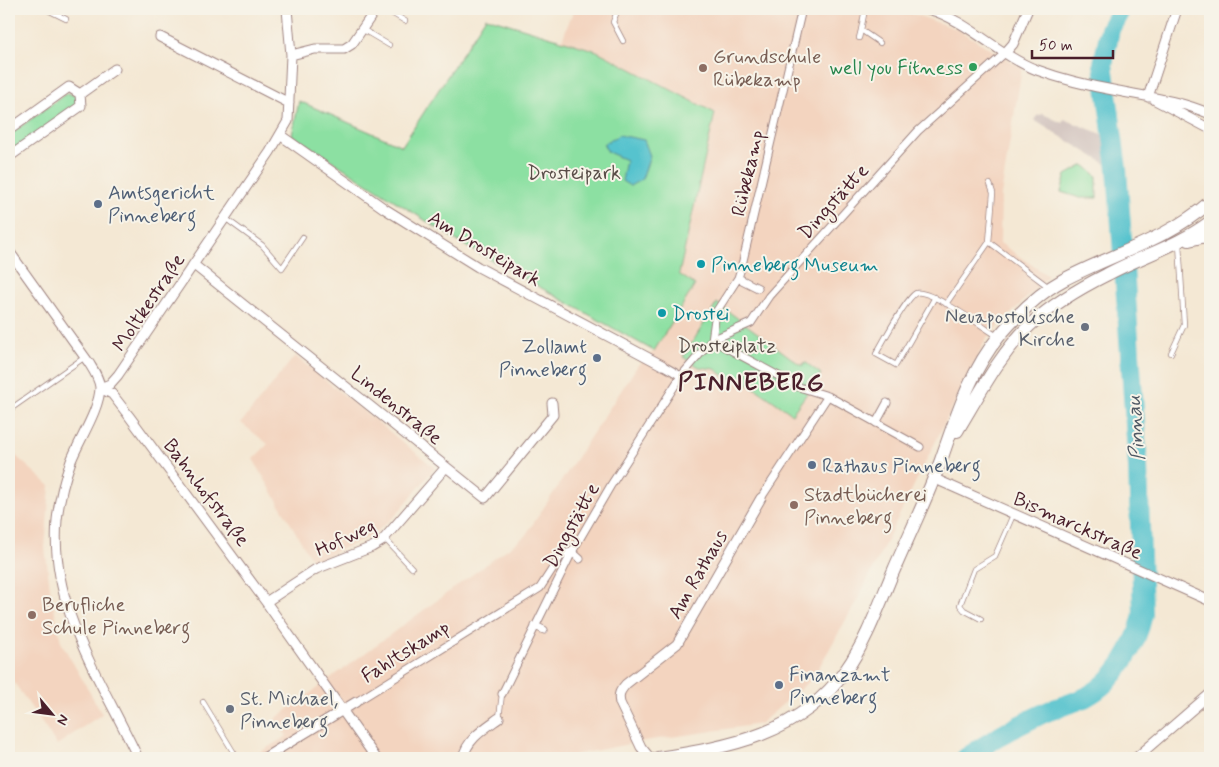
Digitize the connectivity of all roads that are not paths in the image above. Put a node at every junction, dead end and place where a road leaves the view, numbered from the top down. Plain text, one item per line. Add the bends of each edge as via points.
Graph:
1 (46, 9) edge
2 (287, 9) edge
3 (376, 9) edge
4 (385, 9) edge
5 (618, 9) edge
6 (802, 9) edge
7 (865, 9) edge
8 (928, 9) edge
9 (1028, 9) edge
10 (1177, 9) edge
11 (856, 18) dead end
12 (66, 19) dead end
13 (863, 20) junction
14 (405, 21) dead end
15 (362, 29) junction
16 (861, 30) junction
17 (160, 37) dead end
18 (859, 38) dead end
19 (623, 41) dead end
20 (880, 43) dead end
21 (389, 45) dead end
22 (1005, 53) junction
23 (291, 55) junction
24 (115, 69) dead end
25 (80, 94) junction
26 (1148, 97) junction
27 (289, 103) junction
28 (1210, 114) edge
29 (1210, 129) edge
30 (9, 130) edge
31 (280, 135) junction
32 (9, 152) edge
33 (990, 184) dead end
34 (1210, 202) edge
35 (225, 218) junction
36 (1210, 222) edge
37 (1210, 235) edge
38 (303, 237) dead end
39 (989, 242) junction
40 (1179, 243) junction
41 (9, 250) edge
42 (1142, 251) junction
43 (194, 265) junction
44 (1104, 269) junction
45 (738, 278) junction
46 (1050, 289) junction
47 (769, 296) junction
48 (935, 297) junction
49 (946, 304) junction
50 (1046, 312) junction
51 (998, 337) junction
52 (712, 340) junction
53 (1171, 353) dead end
54 (84, 357) junction
55 (662, 365) joint
56 (974, 373) junction
57 (681, 376) junction
58 (100, 388) junction
59 (980, 393) junction
60 (828, 396) junction
61 (552, 403) dead end
62 (886, 403) dead end
63 (9, 410) edge
64 (876, 422) junction
65 (920, 447) dead end
66 (941, 459) junction
67 (446, 467) junction
68 (933, 478) junction
69 (761, 498) joint
70 (1013, 515) junction
71 (385, 538) junction
72 (572, 552) junction
73 (580, 559) dead end
74 (412, 568) dead end
75 (558, 581) junction
76 (540, 588) junction
77 (266, 602) junction
78 (1210, 602) edge
79 (981, 619) dead end
80 (535, 626) junction
81 (544, 630) dead end
82 (502, 694) joint
83 (1210, 694) edge
84 (203, 702) dead end
85 (356, 702) joint
86 (343, 710) junction
87 (499, 718) joint
88 (138, 758) edge
89 (237, 758) edge
90 (264, 758) edge
91 (376, 758) edge
92 (463, 758) edge
93 (650, 758) edge
94 (658, 758) edge
95 (1136, 758) edge

1 - 12 lane
2 - 23 street, Moltkestraße
3 - 15 street
4 - 14 lane
5 - 19 lane via 613,22
6 - 45 street, Rübekamp
7 - 13 lane
8 - 22 street via 957,21
9 - 22 street via 1013,44
10 - 26 street
11 - 13 lane
13 - 16 lane
15 - 21 lane
15 - 23 street via 344,50 315,49
16 - 18 lane
16 - 20 lane
17 - 27 street
22 - 26 street via 1028,66 1094,87
22 - 47 street, Dingstätte via 918,131
23 - 27 street, Moltkestraße
24 - 25 street
25 - 30 street via 69,87
25 - 32 street via 81,106 13,154
26 - 28 street via 1169,100
26 - 29 street
27 - 31 street, Moltkestraße via 288,120
31 - 35 street, Moltkestraße
31 - 55 street, Am Drosteipark via 384,209 478,267
33 - 39 lane
34 - 42 main road
35 - 38 lane via 262,245 282,268
35 - 43 street, Moltkestraße
36 - 40 main road
37 - 40 main road
39 - 46 lane
39 - 49 lane
40 - 42 main road
40 - 53 lane via 1184,325
41 - 54 street, Bahnhofstraße
42 - 44 main road
43 - 58 street, Moltkestraße via 118,375 110,384
43 - 67 street, Lindenstraße
44 - 46 main road via 1062,281
44 - 50 main road
45 - 47 street
45 - 52 street, Rübekamp via 716,312
46 - 50 main road via 1053,296
46 - 51 main road
47 - 52 street, Dingstätte via 751,323
48 - 48 lane via 921,292 912,296 876,354 896,365
48 - 49 lane
49 - 51 lane
50 - 59 main road via 1007,351
51 - 56 main road
52 - 57 street, Dingstätte
52 - 60 street via 799,387
54 - 58 street, Bahnhofstraße via 95,372
54 - 63 lane
55 - 57 street, Am Drosteipark
56 - 59 main road via 974,386
56 - 66 main road
57 - 72 street, Dingstätte via 616,476
58 - 77 street, Bahnhofstraße via 112,394 120,404
58 - 88 street via 63,489 57,520 57,555 70,617
59 - 66 main road
60 - 64 street
60 - 69 street, Am Rathaus
61 - 67 street, Lindenstraße via 553,415 485,498
62 - 64 street
64 - 65 street
66 - 68 main road
67 - 71 street, Hofweg
68 - 70 street, Bismarckstraße
68 - 94 main road via 860,647 846,670 821,696 789,721 757,737 719,749
69 - 93 street, Am Rathaus via 677,644 620,691 620,703 641,747
70 - 78 street, Bismarckstraße
70 - 79 lane via 995,556 974,569 960,604 964,610
71 - 74 lane
71 - 77 street, Hofweg via 372,547 316,570
72 - 73 street
72 - 75 street, Dingstätte
72 - 76 street, Fahltskamp via 562,554
75 - 76 street, Fahltskamp
75 - 80 street, Dingstätte
76 - 85 street, Fahltskamp
77 - 86 street, Bahnhofstraße
80 - 81 street
80 - 82 street, Dingstätte
82 - 87 lane
83 - 95 street
84 - 89 lane
85 - 86 street, Fahltskamp
86 - 90 street, Fahltskamp
86 - 91 street, Bahnhofstraße
87 - 92 street via 476,735

